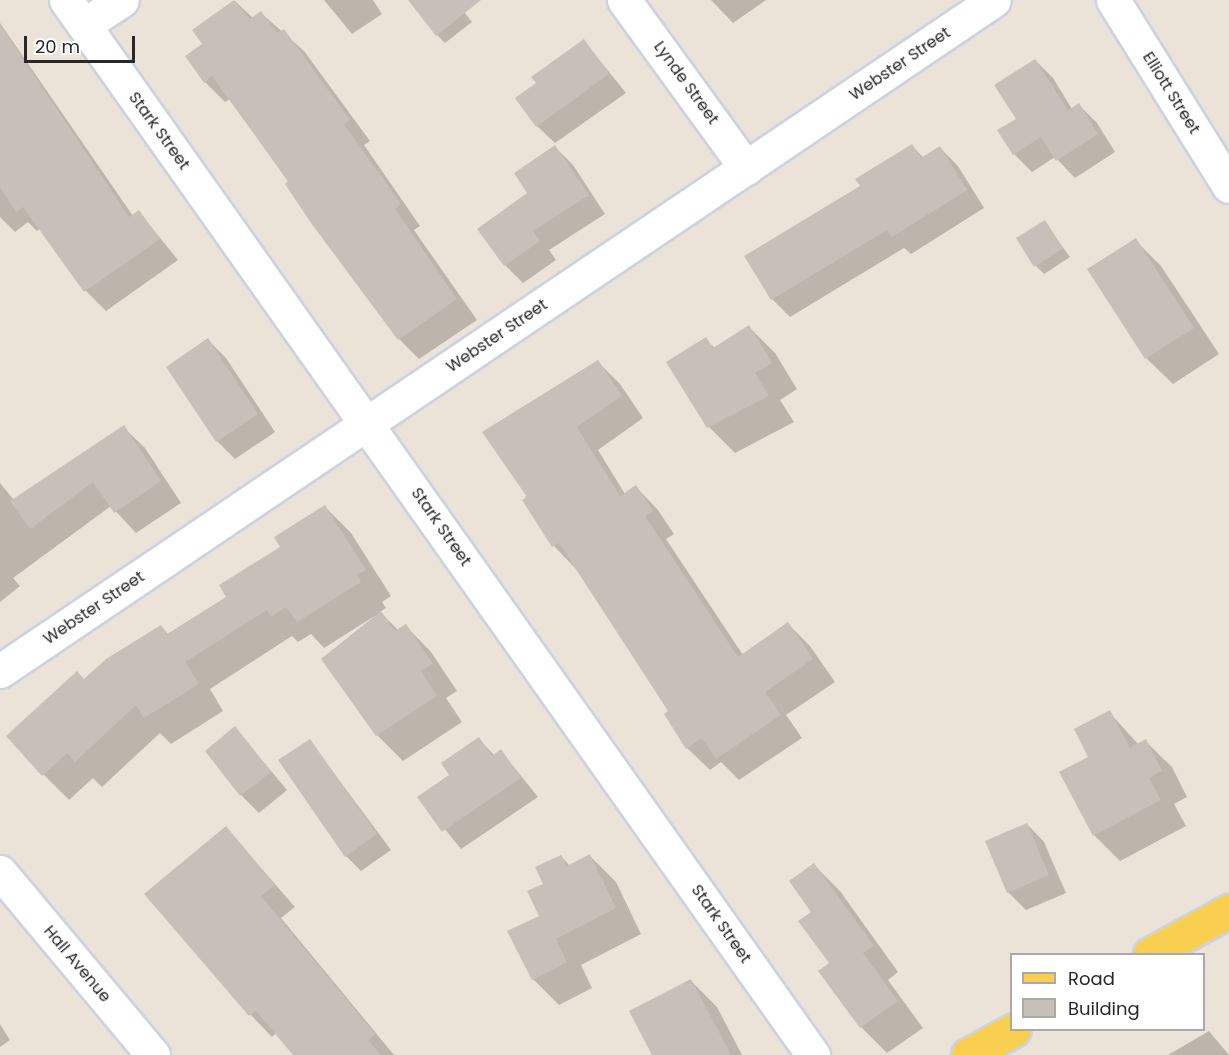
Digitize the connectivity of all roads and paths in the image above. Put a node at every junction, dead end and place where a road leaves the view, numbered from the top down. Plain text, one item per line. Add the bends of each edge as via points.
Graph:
1 (122, 0) edge
2 (624, 0) edge
3 (994, 0) edge
4 (1113, 0) edge
5 (75, 13) edge
6 (746, 168) junction
7 (1229, 186) edge
8 (369, 423) junction
9 (0, 671) edge
10 (0, 872) edge
11 (1229, 911) edge
12 (1152, 953) edge
13 (1010, 1031) edge
14 (153, 1055) edge
15 (813, 1055) edge
16 (968, 1055) edge

1 - 5 street
2 - 6 street, Lynde Street
3 - 6 street, Webster Street
4 - 7 street, Elliott Street
5 - 8 street, Stark Street
6 - 8 street, Webster Street
8 - 9 street, Webster Street
8 - 15 street, Stark Street
10 - 14 street, Hall Avenue
11 - 12 main road
13 - 16 main road

